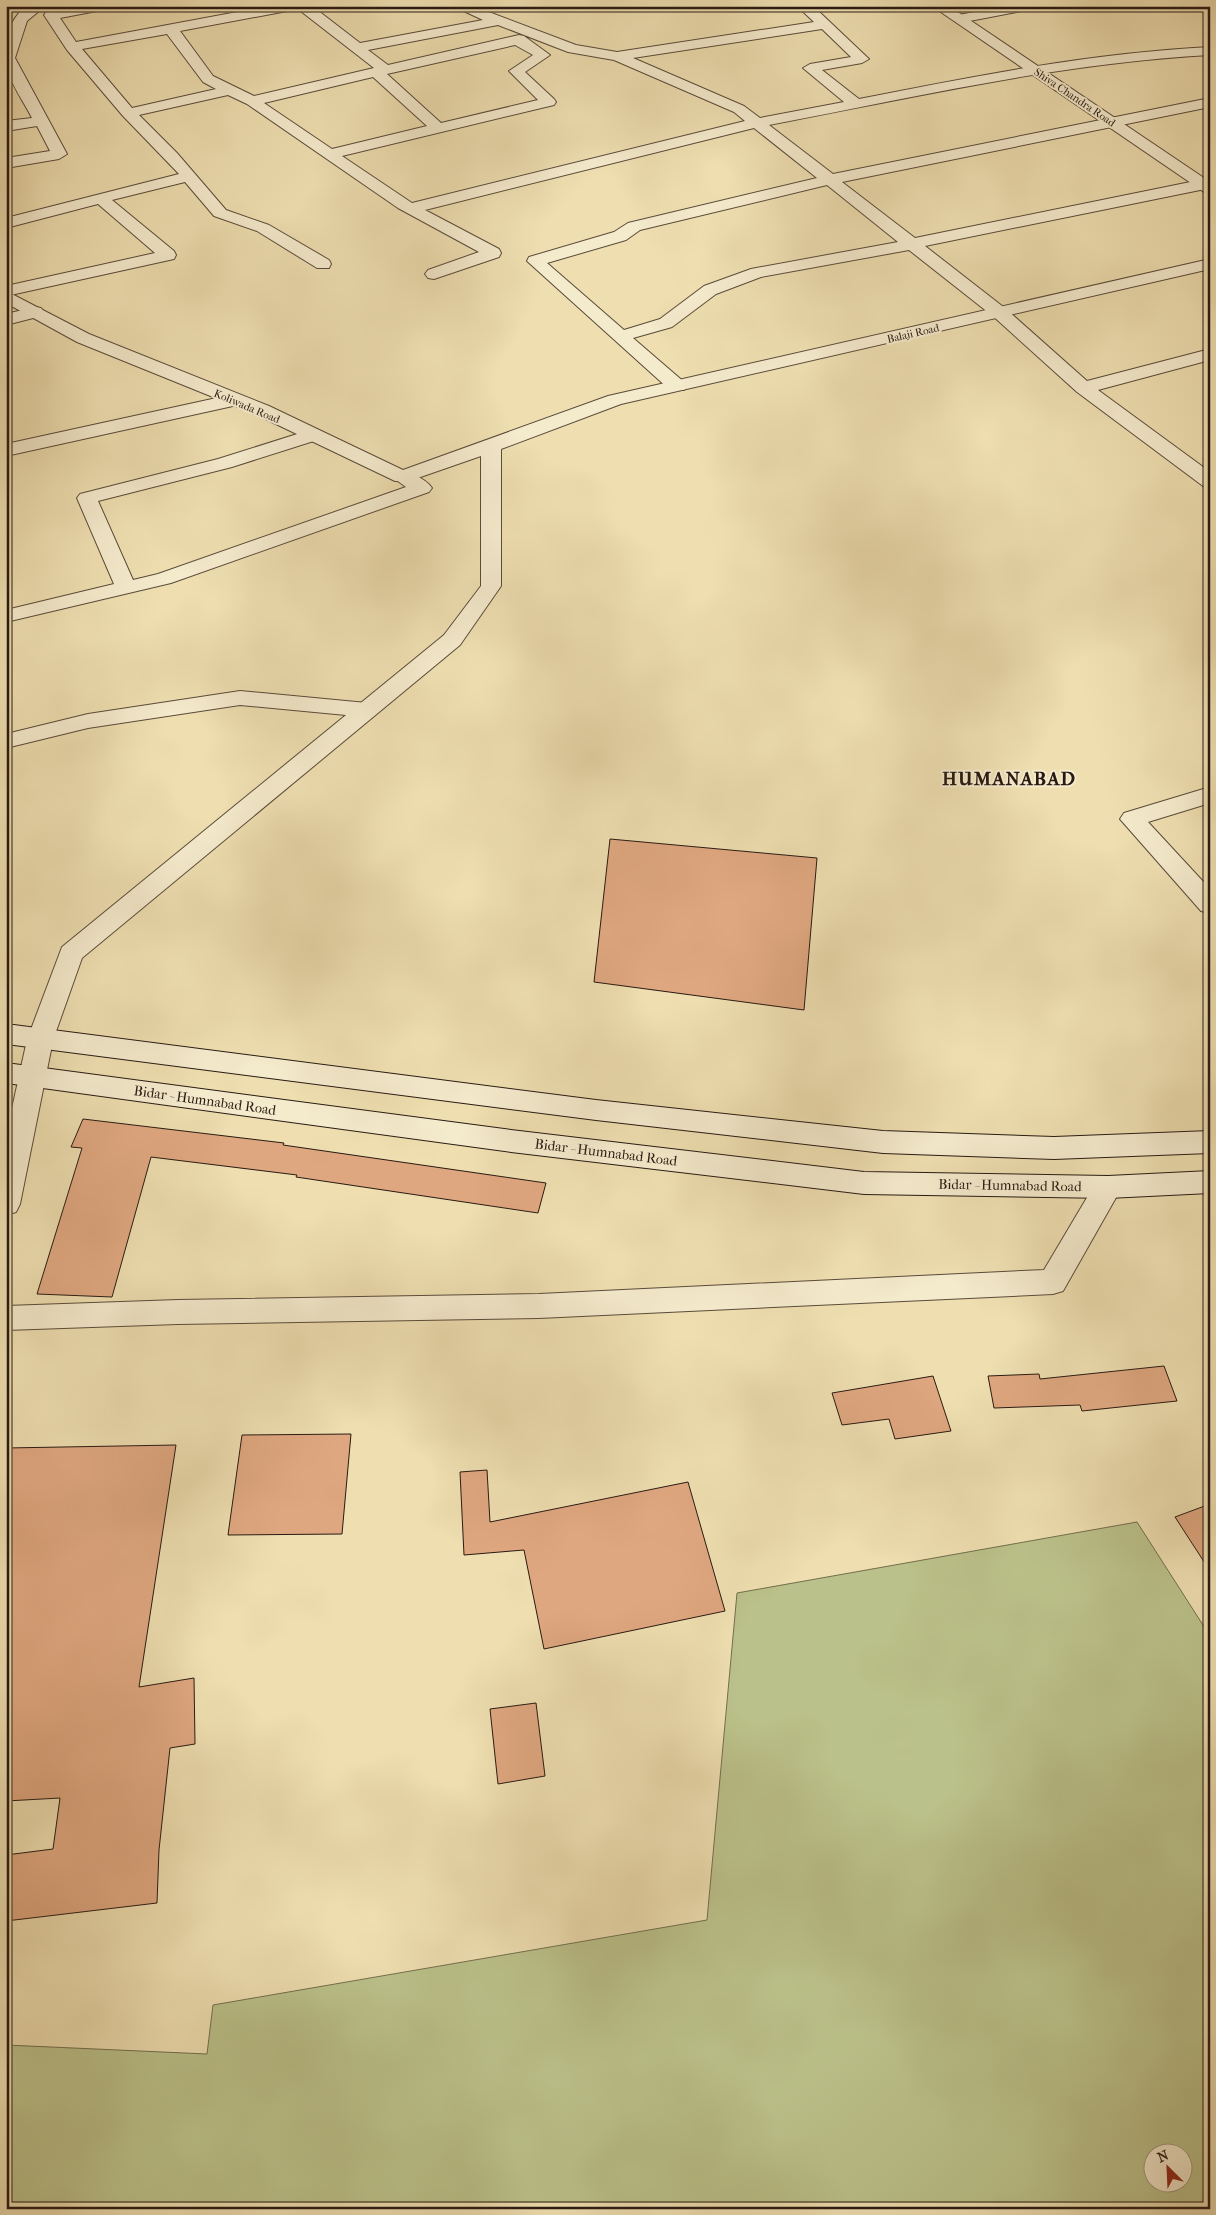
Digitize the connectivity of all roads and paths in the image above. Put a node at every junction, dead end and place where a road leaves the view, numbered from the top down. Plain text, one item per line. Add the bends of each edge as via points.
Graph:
1 (38, 6) edge
2 (102, 6) edge
3 (293, 6) edge
4 (303, 6) edge
5 (460, 6) edge
6 (804, 6) edge
7 (939, 6) edge
8 (1027, 6) edge
9 (959, 19) junction
10 (498, 21) junction
11 (825, 24) junction
12 (171, 29) junction
13 (532, 34) junction
14 (517, 40) junction
15 (72, 46) junction
16 (357, 48) junction
17 (1210, 52) edge
18 (617, 56) junction
19 (1036, 69) junction
20 (381, 71) junction
21 (230, 90) junction
22 (252, 101) junction
23 (1210, 102) edge
24 (856, 104) junction
25 (128, 113) junction
26 (41, 121) junction
27 (1113, 122) junction
28 (757, 123) junction
29 (6, 126) edge
30 (439, 129) junction
31 (330, 154) junction
32 (6, 163) edge
33 (188, 176) junction
34 (829, 180) junction
35 (1207, 185) edge
36 (101, 199) junction
37 (411, 208) junction
38 (6, 223) edge
39 (912, 244) junction
40 (324, 264) dead end
41 (1210, 264) edge
42 (434, 274) dead end
43 (6, 291) edge
44 (6, 296) edge
45 (35, 312) junction
46 (1000, 313) junction
47 (6, 320) edge
48 (621, 336) junction
49 (1210, 354) edge
50 (677, 386) junction
51 (1084, 388) junction
52 (234, 400) junction
53 (314, 435) junction
54 (491, 446) junction
55 (6, 450) edge
56 (402, 477) junction
57 (1210, 482) edge
58 (126, 588) junction
59 (6, 616) edge
60 (367, 710) junction
61 (6, 741) edge
62 (1210, 795) edge
63 (1210, 904) edge
64 (6, 1034) edge
65 (40, 1040) junction
66 (19, 1075) edge
67 (1210, 1142) edge
68 (1210, 1182) edge
69 (1108, 1187) junction
70 (6, 1204) edge
71 (6, 1318) edge

1 - 26 street via 29,9 19,21 8,58
2 - 15 street via 51,15
3 - 12 street
4 - 16 street
5 - 10 street
6 - 11 street
7 - 9 street, Shiva Chandra Road
8 - 9 street
9 - 19 street, Shiva Chandra Road
10 - 13 street
10 - 16 street
11 - 18 street
11 - 24 street via 862,59 810,68
12 - 15 street
12 - 21 street via 208,79
13 - 14 street
13 - 18 street via 573,49
14 - 20 street
14 - 30 street via 543,56 516,71 549,102
15 - 25 street
16 - 20 street
17 - 19 street via 1149,54
18 - 28 street via 739,109
19 - 24 street
19 - 27 street, Shiva Chandra Road
20 - 22 street
20 - 30 street
21 - 22 street
21 - 25 street
22 - 31 street
23 - 27 street
24 - 28 street
25 - 33 street
26 - 29 street
26 - 32 street via 59,154
27 - 34 street
27 - 35 street, Shiva Chandra Road
28 - 34 street
28 - 37 street
30 - 31 street
31 - 37 street
33 - 36 street
33 - 40 street via 220,213 263,228
34 - 39 street
34 - 48 street via 634,226 620,236 535,261
35 - 39 street
36 - 38 street
36 - 43 street via 168,255
37 - 42 street via 493,253
39 - 46 street
39 - 48 street via 756,273 710,290 666,323
41 - 46 street, Balaji Road
44 - 45 street, Koliwada Road
45 - 47 street
45 - 52 street, Koliwada Road via 83,338
46 - 50 street, Balaji Road
46 - 51 street
48 - 50 street
49 - 51 street
50 - 54 street, Balaji Road via 615,400
51 - 57 street
52 - 53 street, Koliwada Road
52 - 55 street
53 - 56 street, Koliwada Road
53 - 58 street via 225,463 87,498
54 - 56 street
54 - 60 street via 491,586 452,640
56 - 58 street, Koliwada Road via 422,488 164,579
58 - 59 street
60 - 61 street via 240,698 88,721
60 - 65 street via 71,953
62 - 63 street via 1132,819
64 - 65 street
65 - 66 street
65 - 67 street via 596,1110 883,1142 1054,1148
66 - 69 street, Bidar - Humnabad Road via 511,1141 864,1182
66 - 70 street
68 - 69 street, Bidar - Humnabad Road
69 - 71 street via 1053,1282 539,1306

